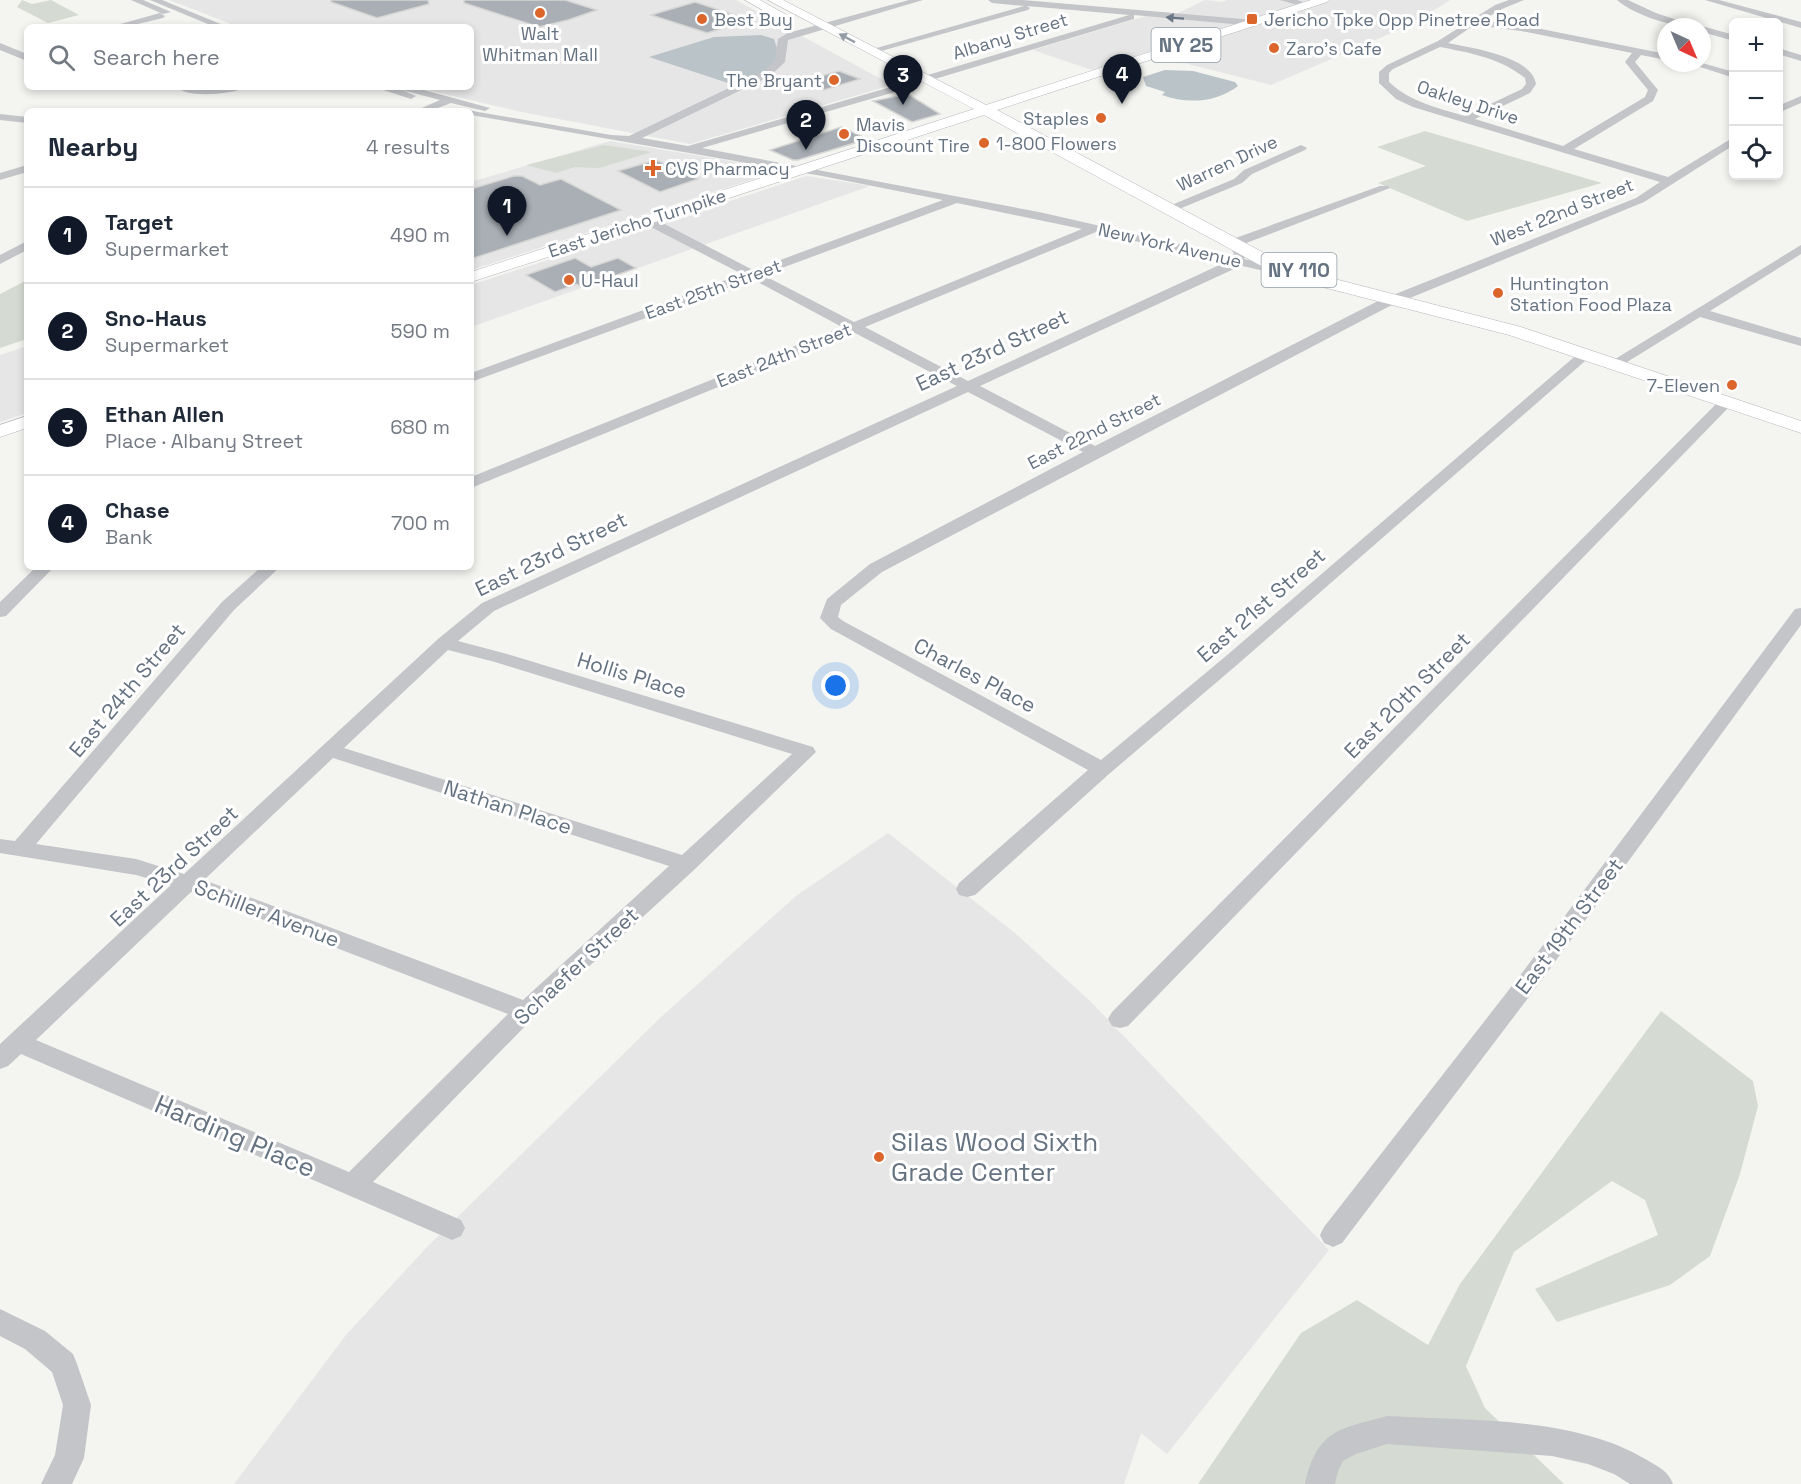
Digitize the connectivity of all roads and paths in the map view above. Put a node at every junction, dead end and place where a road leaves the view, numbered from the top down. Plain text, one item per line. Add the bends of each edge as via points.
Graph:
1 (135, 0) edge
2 (154, 0) edge
3 (751, 0) edge
4 (919, 0) edge
5 (992, 0) edge
6 (1284, 0) edge
7 (1323, 0) edge
8 (1520, 0) edge
9 (1621, 0) edge
10 (1708, 0) edge
11 (780, 1) edge
12 (1037, 4) junction
13 (1135, 4) dead end
14 (1308, 5) junction
15 (1118, 13) junction
16 (1139, 15) junction
17 (160, 16) dead end
18 (1663, 18) edge
19 (1254, 23) junction
20 (1474, 23) junction
21 (126, 24) edge
22 (195, 24) edge
23 (215, 24) edge
24 (823, 26) junction
25 (1801, 26) edge
26 (808, 30) junction
27 (1711, 32) edge
28 (1729, 37) edge
29 (1440, 44) junction
30 (0, 46) edge
31 (871, 51) junction
32 (1638, 52) junction
33 (1783, 52) edge
34 (1657, 55) edge
35 (24, 57) edge
36 (1801, 58) edge
37 (1711, 68) edge
38 (1729, 74) edge
39 (925, 79) junction
40 (908, 85) junction
41 (197, 90) edge
42 (223, 90) edge
43 (392, 90) edge
44 (410, 90) edge
45 (444, 102) junction
46 (428, 108) edge
47 (461, 108) edge
48 (983, 110) junction
49 (474, 112) edge
50 (964, 116) junction
51 (0, 117) edge
52 (1465, 120) junction
53 (18, 123) edge
54 (631, 139) junction
55 (1729, 143) edge
56 (1301, 148) dead end
57 (687, 149) junction
58 (1566, 149) junction
59 (24, 170) edge
60 (803, 170) junction
61 (1098, 172) junction
62 (0, 177) edge
63 (1671, 182) junction
64 (1384, 188) dead end
65 (955, 200) junction
66 (1168, 208) junction
67 (647, 220) junction
68 (1096, 228) junction
69 (24, 247) edge
70 (1801, 249) edge
71 (1235, 252) junction
72 (0, 260) edge
73 (751, 275) junction
74 (474, 276) edge
75 (1365, 292) junction
76 (1396, 300) junction
77 (1699, 312) junction
78 (852, 327) junction
79 (1801, 342) edge
80 (1585, 355) junction
81 (1614, 364) junction
82 (474, 377) edge
83 (968, 386) junction
84 (1726, 402) junction
85 (24, 423) edge
86 (1801, 426) edge
87 (0, 431) edge
88 (1095, 452) junction
89 (474, 482) edge
90 (43, 570) edge
91 (268, 570) edge
92 (0, 612) edge
93 (1801, 613) edge
94 (829, 618) joint
95 (444, 643) junction
96 (330, 750) junction
97 (806, 752) joint
98 (1102, 769) junction
99 (11, 847) edge
100 (687, 864) junction
101 (189, 883) junction
102 (967, 889) dead end
103 (526, 1011) junction
104 (1120, 1019) dead end
105 (9, 1050) edge
106 (352, 1186) junction
107 (452, 1228) dead end
108 (1332, 1235) dead end
109 (0, 1323) edge
110 (56, 1484) edge
111 (1320, 1484) edge
112 (1658, 1484) edge

1 - 22 street
2 - 23 street
3 - 26 main road, NY 110
4 - 24 street
5 - 12 street
6 - 14 street
7 - 14 main road, NY 25
8 - 20 street, Oakley Drive via 1496,7
9 - 18 street
10 - 25 street
11 - 24 main road, NY 110
12 - 15 street
12 - 31 street
13 - 15 street
14 - 19 main road, NY 25
15 - 16 street
19 -> 16 street
16 - 39 street, Albany Street
17 - 21 street
19 - 48 main road, NY 25
20 - 29 street, Oakley Drive
20 - 32 street via 1540,31
24 - 26 street
31 -> 24 main road, NY 110
26 - 40 main road, NY 110
26 - 54 street via 783,39 780,62 766,74
27 - 28 street
29 - 52 street, Oakley Drive via 1390,67 1384,72 1384,83 1417,105
29 - 52 street via 1510,62 1530,77 1526,91
30 - 35 street
31 - 39 main road, NY 110
32 - 34 street
32 - 58 street via 1630,62 1653,90 1649,99
33 - 36 street
37 - 38 street
39 - 48 main road, NY 110
40 - 50 main road, NY 110
40 - 57 street
41 - 42 street
43 - 45 street, New York Avenue
44 - 45 street, New York Avenue
45 - 46 street
45 - 47 street, New York Avenue
45 - 54 street, New York Avenue
48 - 50 main road, NY 25
48 - 61 main road, NY 110
49 - 54 street, New York Avenue
50 - 60 main road, NY 25
50 - 61 main road, NY 110
51 - 53 street
52 - 58 street, Oakley Drive
54 - 57 street, New York Avenue
55 - 63 street, West 22nd Street
56 - 66 street, Warren Drive via 1248,172 1238,181
57 - 60 street, New York Avenue
58 - 63 street, Oakley Drive
59 - 62 street
60 - 65 street, New York Avenue
60 - 67 main road, East Jericho Turnpike / NY 25
61 - 66 main road, NY 110
63 - 76 street, West 22nd Street via 1628,206
64 - 71 street, East 23rd Street
65 - 68 street, New York Avenue
65 - 73 street, East 25th Street
66 - 71 main road, NY 110
67 - 73 street
67 - 74 main road, East Jericho Turnpike / NY 25
68 - 71 street, New York Avenue
68 - 78 street, East 24th Street
69 - 72 street
70 - 77 street
71 - 75 main road, NY 110
71 - 75 main road, NY 110 via 1286,272
71 - 83 street, East 23rd Street via 1219,271
73 - 78 street
73 - 82 street, East 25th Street
75 - 76 main road, NY 110
76 - 80 main road, NY 110 via 1515,331
76 - 88 street, East 22nd Street
77 - 79 street
77 - 81 street
78 - 83 street
78 - 89 street, East 24th Street
80 - 81 main road, NY 110
80 - 98 street, East 21st Street
81 - 84 main road, NY 110
83 - 88 street
83 - 95 street, East 23rd Street via 536,583 488,607
84 - 86 main road, NY 110
84 - 104 street, East 20th Street
85 - 87 main road
88 - 94 street, East 22nd Street via 876,568 833,603
90 - 92 street
91 - 99 street, East 24th Street via 228,606
93 - 108 street, East 19th Street via 1530,978
94 - 98 street, Charles Place via 848,632
95 - 96 street, East 23rd Street
95 - 97 street, Hollis Place
96 - 100 street, Nathan Place
96 - 101 street, East 23rd Street
97 - 100 street, Schaefer Street
98 - 102 street, East 21st Street
99 - 101 street, Schiller Avenue via 136,867
100 - 103 street, Schaefer Street
101 - 103 street, Schiller Avenue
101 - 105 street, East 23rd Street
103 - 106 street, Schaefer Street
105 - 106 street, Harding Place
106 - 107 street, Harding Place
109 - 110 street via 35,1340 63,1364 77,1406 69,1458
111 - 112 street via 1333,1451 1349,1441 1387,1430 1552,1441 1624,1463

